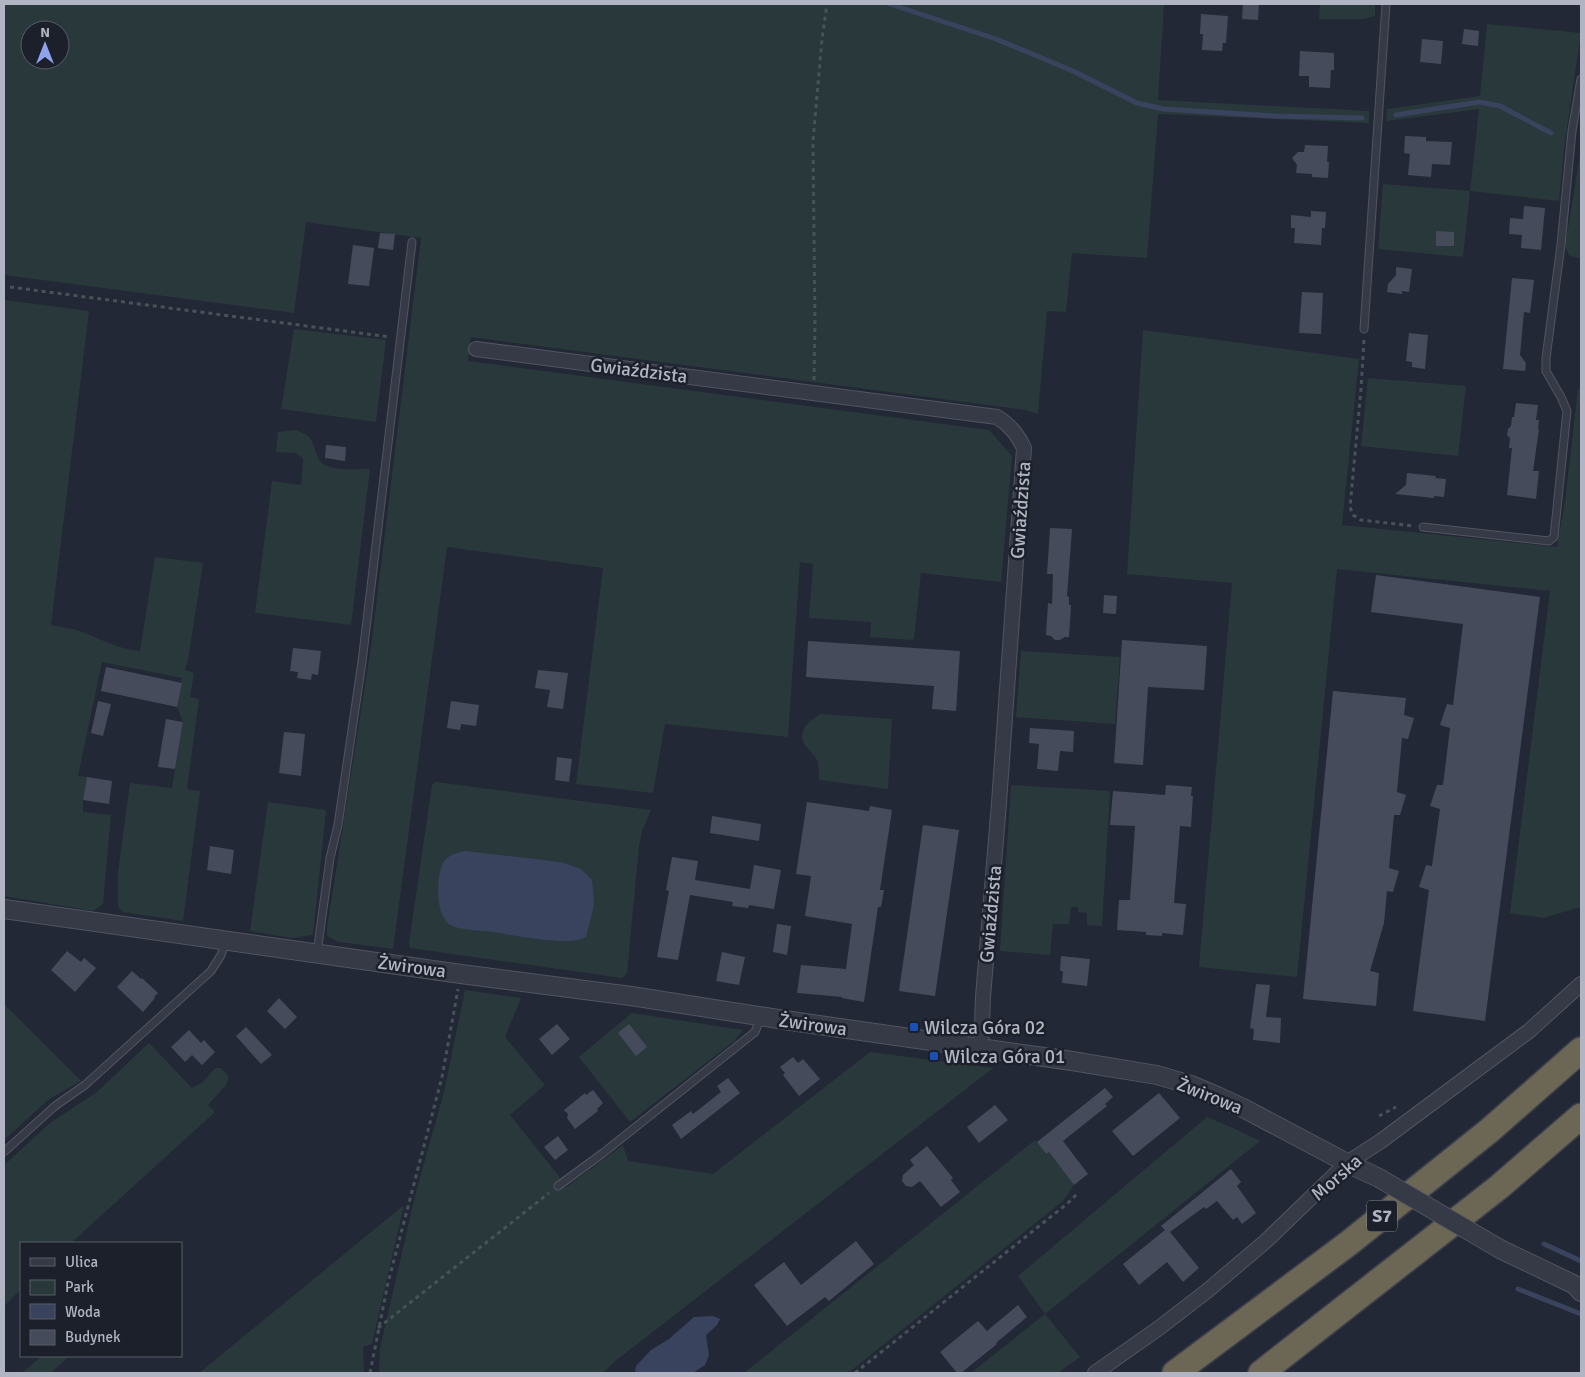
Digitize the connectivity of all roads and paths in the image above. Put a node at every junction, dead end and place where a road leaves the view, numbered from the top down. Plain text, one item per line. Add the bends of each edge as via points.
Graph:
1 (827, 4) edge
2 (1386, 4) edge
3 (1581, 79) edge
4 (412, 242) dead end
5 (10, 288) dead end
6 (1364, 329) joint
7 (401, 338) junction
8 (476, 349) dead end
9 (814, 393) junction
10 (1423, 527) joint
11 (4, 909) edge
12 (226, 940) junction
13 (317, 953) junction
14 (461, 974) junction
15 (1581, 984) edge
16 (761, 1017) junction
17 (981, 1048) junction
18 (1581, 1050) edge
19 (1396, 1107) dead end
20 (1379, 1116) dead end
21 (1581, 1116) edge
22 (4, 1152) edge
23 (1347, 1163) junction
24 (558, 1186) joint
25 (1077, 1194) dead end
26 (1579, 1287) edge
27 (378, 1328) junction
28 (370, 1373) edge
29 (855, 1373) edge
30 (1095, 1373) edge
31 (1175, 1373) edge
32 (1261, 1373) edge

1 - 9 path via 813,141
2 - 6 lane
3 - 10 lane via 1546,358 1546,371 1567,411 1554,537 1549,541
4 - 7 lane
5 - 7 path
6 - 10 path via 1350,507 1353,515 1361,520
7 - 13 lane via 362,662
8 - 9 street, Gwiaździsta
9 - 17 street, Gwiaździsta via 997,417 1017,434 1024,448
11 - 12 street, Żwirowa
12 - 13 street, Żwirowa
12 - 22 lane via 210,971 84,1086 55,1106
13 - 14 street, Żwirowa
14 - 16 street, Żwirowa
14 - 27 path via 442,1077
15 - 23 street, Morska via 1529,1031
16 - 17 street, Żwirowa
16 - 24 lane via 754,1032
17 - 23 street, Żwirowa via 1082,1062 1180,1082 1243,1108
18 - 31 highway, S7 via 1490,1130 1356,1237
19 - 20 path
21 - 32 highway, S7 via 1499,1187
23 - 26 street, Żwirowa, bridge via 1379,1178 1500,1249
23 - 30 street, Morska via 1266,1242 1159,1328
24 - 27 path
25 - 29 path
27 - 28 path

